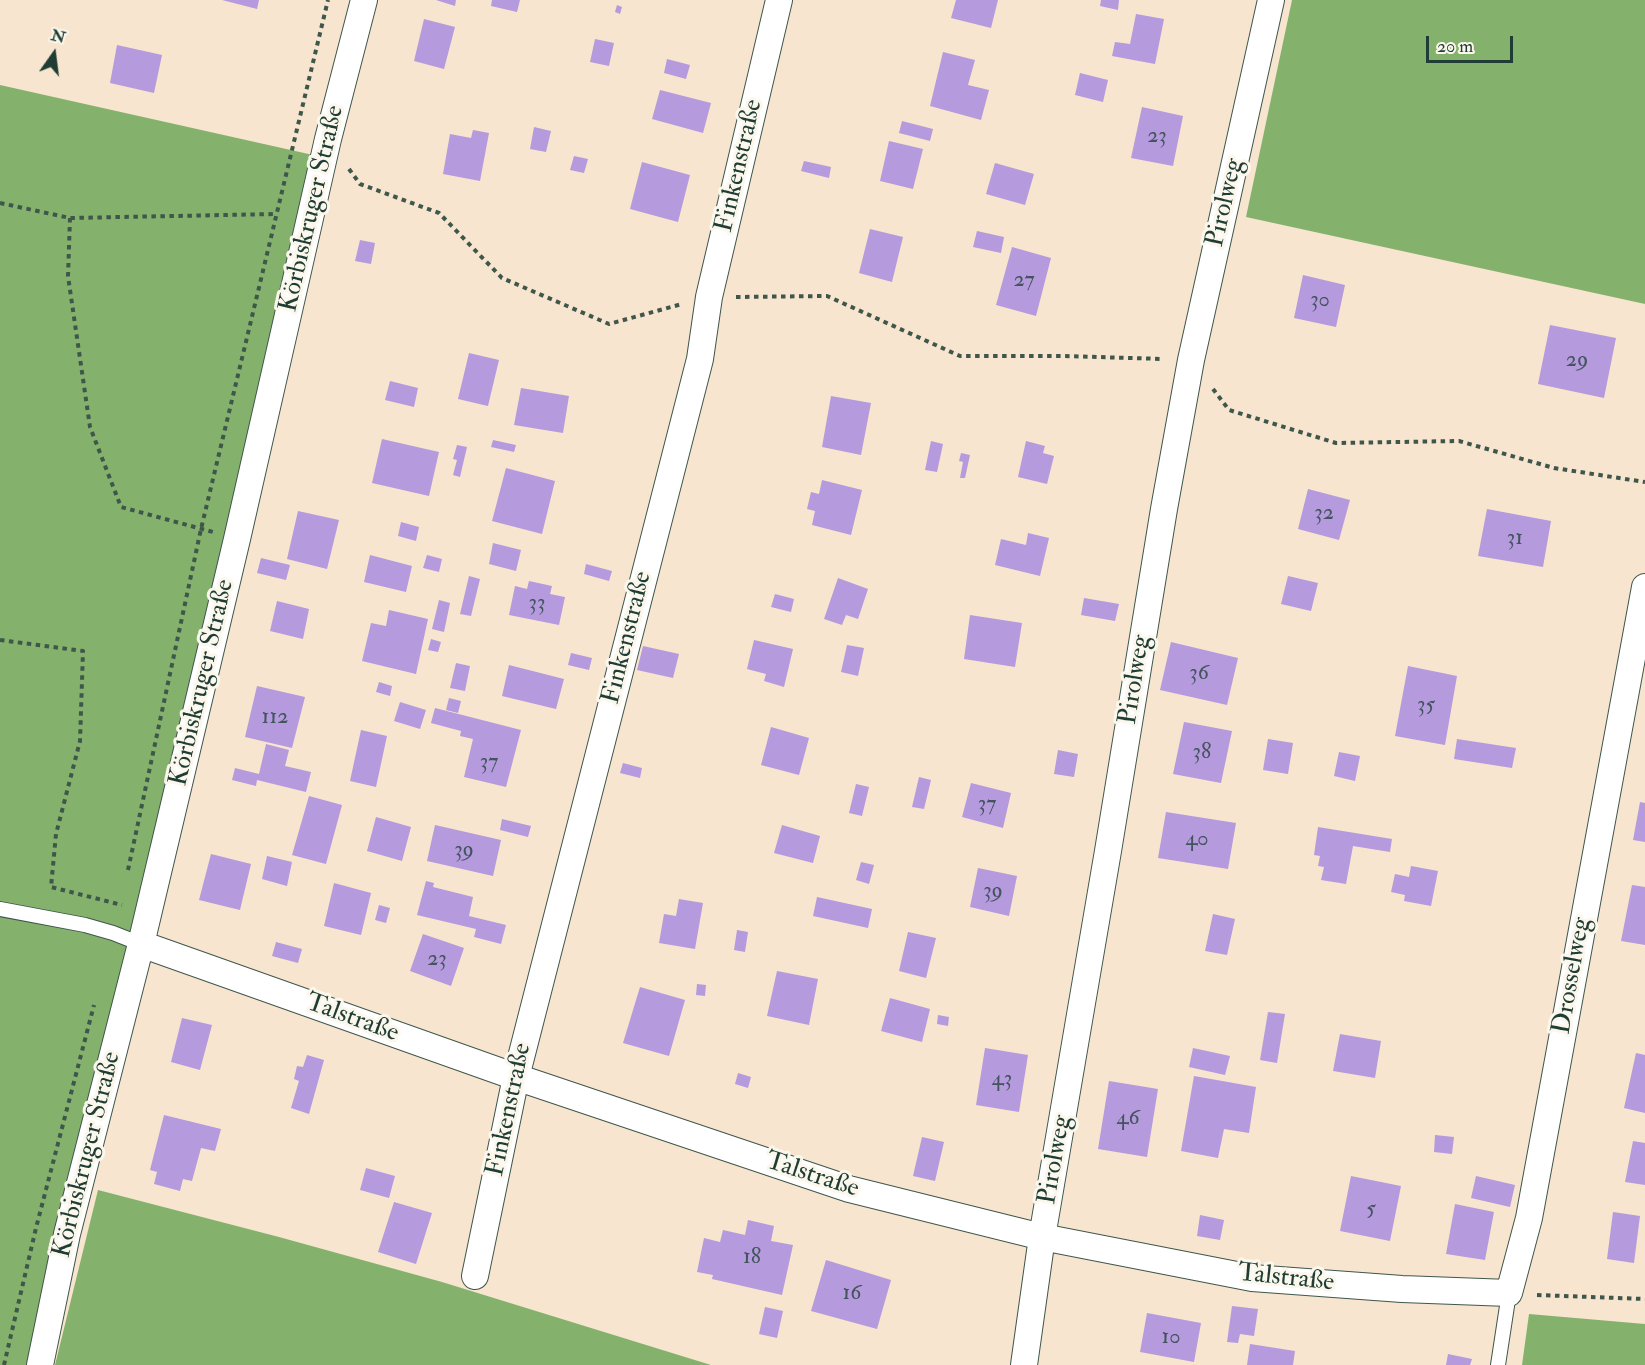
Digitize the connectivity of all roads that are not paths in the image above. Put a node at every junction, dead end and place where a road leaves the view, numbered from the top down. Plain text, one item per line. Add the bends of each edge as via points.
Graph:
1 (364, 0) edge
2 (779, 0) edge
3 (1271, 0) edge
4 (1645, 587) edge
5 (0, 909) edge
6 (141, 944) junction
7 (516, 1077) junction
8 (1042, 1237) junction
9 (475, 1276) dead end
10 (1509, 1293) junction
11 (40, 1365) edge
12 (1024, 1365) edge
13 (1498, 1365) edge

1 - 6 street, Körbiskruger Straße via 328,139
2 - 7 street, Finkenstraße via 709,297 700,359
3 - 8 street, Pirolweg via 1191,360
4 - 10 street, Drosselweg via 1529,1218
5 - 6 lane via 85,925
6 - 7 street, Talstraße
6 - 11 street, Körbiskruger Straße via 69,1225
7 - 8 street, Talstraße via 849,1189
7 - 9 street, Finkenstraße
8 - 10 street, Talstraße via 1252,1278
8 - 12 street, Pirolweg
10 - 13 lane, Drosselweg

